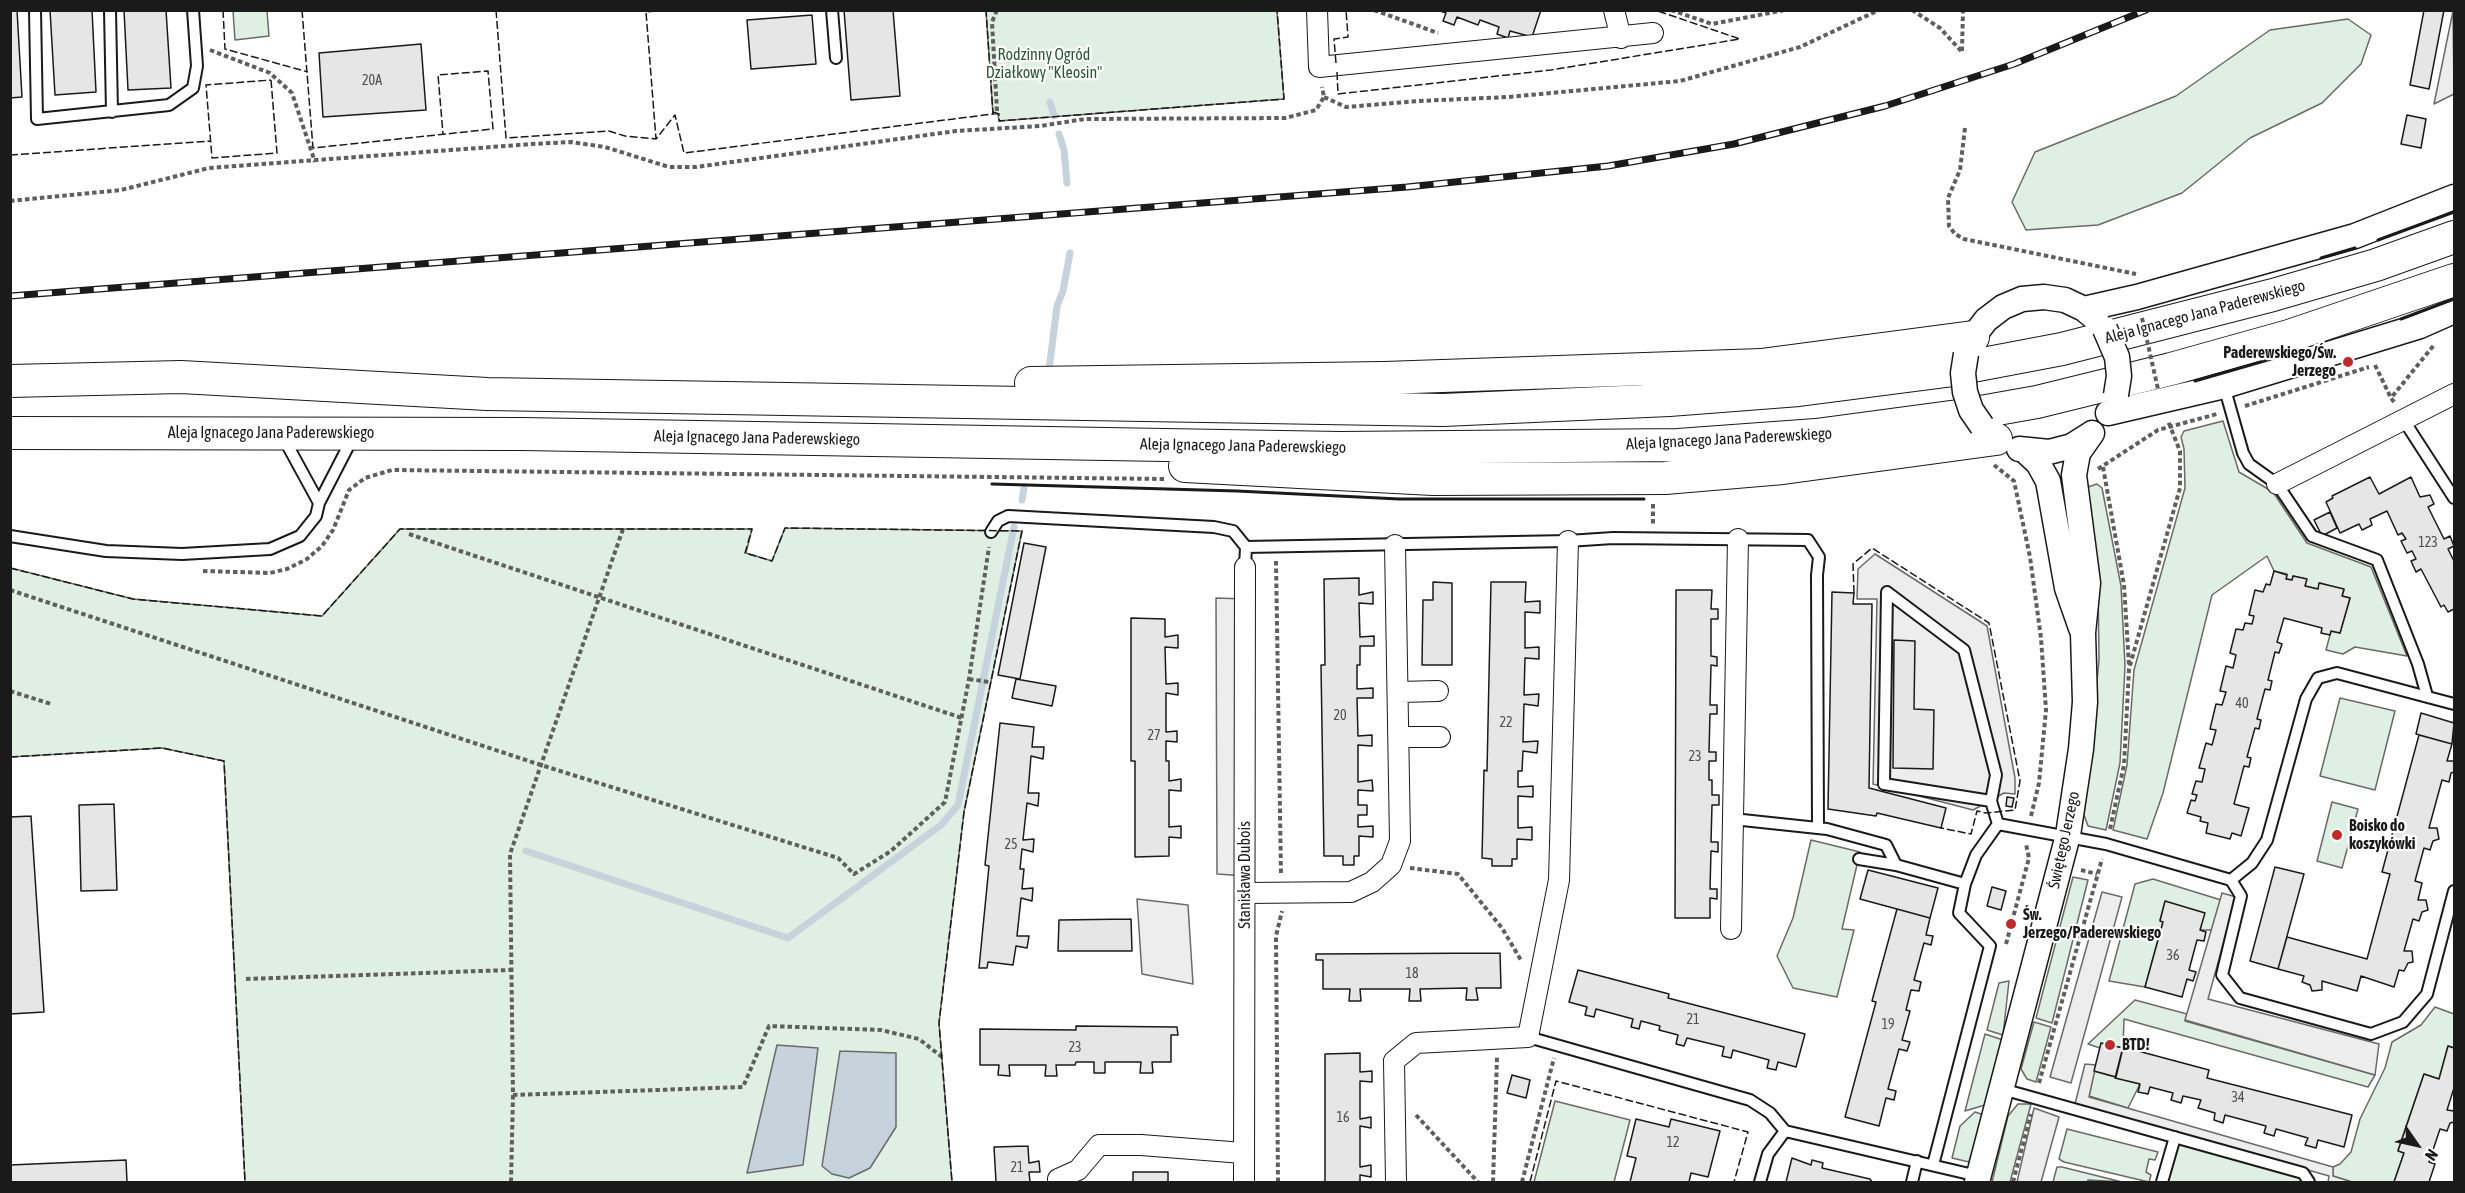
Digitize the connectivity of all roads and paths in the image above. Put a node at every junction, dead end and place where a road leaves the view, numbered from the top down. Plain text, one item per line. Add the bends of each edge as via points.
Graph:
1 (35, 10) edge
2 (110, 10) edge
3 (194, 10) edge
4 (832, 10) edge
5 (997, 10) edge
6 (1317, 10) edge
7 (1374, 10) edge
8 (1614, 10) edge
9 (1671, 10) edge
10 (1785, 10) edge
11 (1879, 10) edge
12 (1912, 10) edge
13 (1963, 10) edge
14 (1653, 33) dead end
15 (1448, 36) dead end
16 (1621, 38) junction
17 (196, 45) junction
18 (836, 58) dead end
19 (1319, 67) junction
20 (1324, 97) junction
21 (997, 111) dead end
22 (112, 112) junction
23 (1965, 128) dead end
24 (315, 162) junction
25 (2454, 197) edge
26 (10, 201) edge
27 (2454, 237) edge
28 (2146, 276) dead end
29 (2454, 280) edge
30 (2084, 309) junction
31 (2454, 312) edge
32 (2142, 318) dead end
33 (2439, 339) dead end
34 (1969, 345) junction
35 (2375, 365) dead end
36 (10, 381) edge
37 (2224, 386) junction
38 (2158, 389) dead end
39 (2454, 394) edge
40 (2391, 398) junction
41 (897, 402) junction
42 (2112, 404) junction
43 (2403, 419) junction
44 (2170, 427) dead end
45 (10, 433) edge
46 (280, 433) junction
47 (2092, 433) junction
48 (355, 434) junction
49 (946, 441) junction
50 (1988, 442) junction
51 (2025, 451) junction
52 (2103, 467) dead end
53 (1169, 479) dead end
54 (2014, 481) dead end
55 (2277, 484) junction
56 (1653, 492) dead end
57 (2454, 498) edge
58 (319, 503) junction
59 (623, 529) dead end
60 (991, 532) joint
61 (409, 534) dead end
62 (10, 536) edge
63 (1653, 539) junction
64 (1738, 539) junction
65 (1568, 542) junction
66 (1276, 545) junction
67 (1395, 545) junction
68 (1246, 547) junction
69 (1245, 567) joint
70 (193, 570) dead end
71 (10, 590) edge
72 (600, 599) junction
73 (2083, 633) junction
74 (2129, 669) junction
75 (969, 679) junction
76 (989, 682) dead end
77 (10, 691) edge
78 (1438, 691) dead end
79 (1399, 692) junction
80 (2427, 696) junction
81 (51, 704) dead end
82 (2454, 704) edge
83 (962, 718) junction
84 (1400, 736) junction
85 (1440, 737) dead end
86 (541, 765) junction
87 (1991, 801) junction
88 (1733, 819) junction
89 (1998, 824) junction
90 (1818, 828) junction
91 (2068, 835) junction
92 (2106, 844) junction
93 (1859, 859) dead end
94 (1896, 865) junction
95 (1391, 866) junction
96 (2073, 868) dead end
97 (2097, 874) junction
98 (2231, 880) junction
99 (1965, 884) junction
100 (2454, 891) edge
101 (1284, 892) junction
102 (1246, 893) junction
103 (1731, 929) dead end
104 (511, 970) junction
105 (246, 979) dead end
106 (1537, 988) junction
107 (1528, 1037) junction
108 (1497, 1039) junction
109 (1557, 1046) junction
110 (942, 1057) dead end
111 (2002, 1089) junction
112 (1395, 1093) junction
113 (513, 1095) junction
114 (2035, 1099) junction
115 (1785, 1131) junction
116 (2175, 1137) junction
117 (1243, 1153) junction
118 (1917, 1161) junction
119 (1932, 1165) junction
120 (1058, 1179) dead end
121 (1978, 1179) edge
122 (511, 1182) edge
123 (1244, 1182) edge
124 (1278, 1182) edge
125 (1396, 1182) edge
126 (1478, 1182) edge
127 (1493, 1182) edge
128 (1522, 1182) edge
129 (1760, 1182) edge
130 (1912, 1182) edge
131 (2013, 1182) edge
132 (2162, 1182) edge
133 (2309, 1182) edge

1 - 22 lane via 37,119
2 - 22 lane
3 - 17 lane
4 - 18 lane
5 - 21 path via 992,22
6 - 19 street
7 - 15 path
8 - 16 street
9 - 10 path via 1712,24
11 - 20 path via 1800,47 1680,81 1346,108
12 - 13 path via 1940,28 1962,52
14 - 16 street
16 - 19 street
17 - 22 lane via 193,88 169,105
17 - 24 path via 270,73 292,93
19 - 20 path
20 - 24 path via 1316,110 1285,118 1085,119 956,131 696,167 669,167 605,147 571,142
23 - 28 path via 1960,170 1948,198 1950,226 1955,234
24 - 26 path via 209,168 121,190
25 - 30 street via 2355,236
27 - 41 main road, Aleja Ignacego Jana Paderewskiego via 2273,296 2062,349 1946,371 1799,390 1443,410
29 - 49 main road, Aleja Ignacego Jana Paderewskiego via 2289,336 2048,399 1816,435 1678,445 1449,448
30 - 34 street via 2065,300 2022,299 1994,313
30 - 42 street, bridge via 2105,329 2117,357 2119,376
31 - 37 street
32 - 38 path, bridge
33 - 40 path
34 - 41 main road via 1761,365 1384,378 995,383
34 - 50 street, bridge via 1963,373 1965,392
35 - 40 path
36 - 41 main road, Aleja Ignacego Jana Paderewskiego via 181,377 487,394
37 - 42 street
37 - 55 lane via 2243,453 2249,464
39 - 43 street
40 - 43 path
42 - 47 street
43 - 55 street
43 - 57 lane
44 - 74 path via 2180,451 2180,488
45 - 46 main road, Aleja Ignacego Jana Paderewskiego
46 - 48 main road, Aleja Ignacego Jana Paderewskiego
46 - 58 lane
47 - 51 street via 2072,446 2049,452
47 - 73 street, Świętego Jerzego via 2078,453 2074,475 2088,583
48 - 49 main road, Aleja Ignacego Jana Paderewskiego
48 - 58 lane
49 - 50 main road via 1019,460 1444,479 1665,478 1783,468
50 - 51 street
50 - 54 path via 2003,470
51 - 73 street, Świętego Jerzego via 2038,463 2048,481 2067,588
52 - 74 path via 2124,585
53 - 70 path via 392,470 365,478 349,490 333,531 307,559 270,573
55 - 80 lane via 2312,536 2377,560
56 - 63 path
58 - 62 lane via 316,516 300,536 270,549 182,554 106,551
59 - 72 path
60 - 68 lane via 998,521 1008,516 1214,527 1233,531
60 - 75 path
61 - 72 path
63 - 64 lane
63 - 65 lane
64 - 88 street
64 - 90 lane via 1808,540 1819,557
65 - 67 lane
65 - 106 street via 1559,880
66 - 67 lane
66 - 68 lane
66 - 101 path via 1279,861
67 - 79 street
68 - 69 lane
69 - 102 street, Stanisława Dubois
71 - 86 path
72 - 83 path
72 - 86 path
73 - 91 street, Świętego Jerzego via 2085,702
74 - 92 path via 2124,765
75 - 76 path
75 - 83 path
77 - 81 path
78 - 79 street
79 - 84 street
80 - 82 lane
80 - 98 lane via 2337,673 2318,678 2306,699 2267,840 2252,863
83 - 86 path via 945,802 891,851 854,874 838,858
84 - 85 street
84 - 95 street via 1400,841
86 - 104 path via 510,854
87 - 87 lane via 1995,775 1964,650 1887,592 1884,784
87 - 89 lane
88 - 90 lane
88 - 103 street
89 - 91 lane
89 - 99 lane via 1976,855
90 - 94 lane via 1886,845
91 - 92 lane
91 - 111 street, Świętego Jerzego
92 - 97 path
92 - 98 lane
93 - 94 lane
94 - 99 lane
95 - 101 street via 1372,882 1351,892
95 - 106 path via 1458,874 1502,928
96 - 97 path
97 - 114 path
98 - 100 lane via 2241,896 2222,975 2241,998 2371,1034 2403,1022 2427,994
99 - 119 lane via 1959,913 1990,946
101 - 102 street
101 - 124 path via 1276,936
102 - 117 street, Stanisława Dubois
104 - 105 path
104 - 113 path
106 - 107 street
107 - 108 street
107 - 109 lane
108 - 112 street via 1416,1043 1394,1061
108 - 127 path
109 - 115 lane via 1750,1100 1770,1113
109 - 128 path
110 - 113 path via 919,1039 881,1030 769,1026 743,1087
111 - 114 lane
111 - 121 street, Świętego Jerzego
112 - 125 street
112 - 126 path
113 - 122 path
114 - 116 lane
114 - 131 path
115 - 118 lane
115 - 129 lane via 1768,1154
116 - 132 lane
116 - 133 lane via 2303,1173
117 - 120 street via 1099,1145 1078,1170
117 - 123 street, Stanisława Dubois
118 - 119 lane
118 - 130 lane
119 - 121 lane

